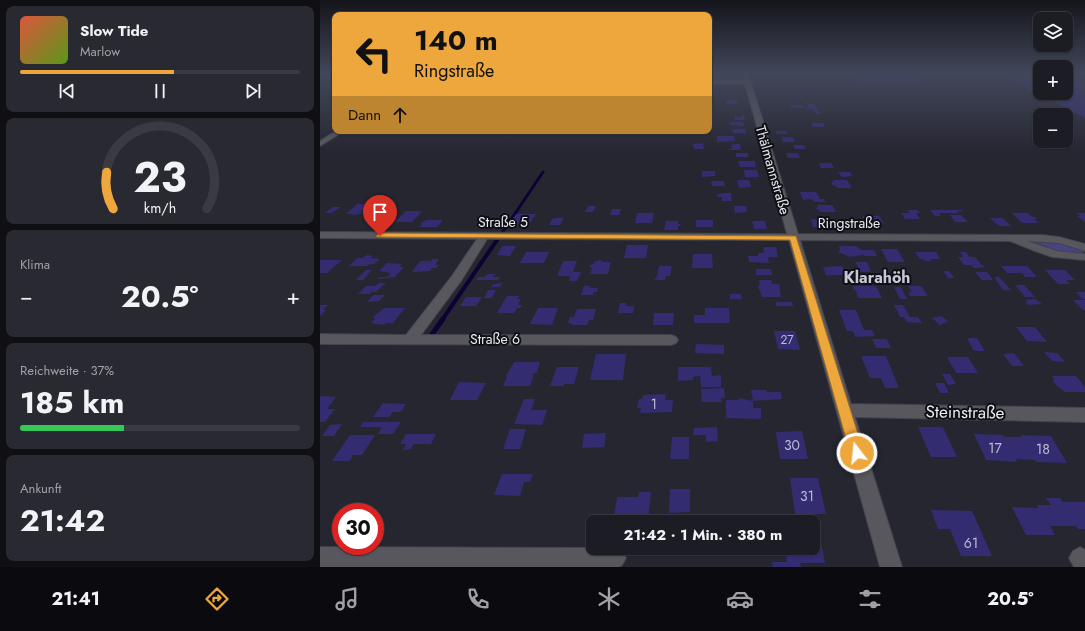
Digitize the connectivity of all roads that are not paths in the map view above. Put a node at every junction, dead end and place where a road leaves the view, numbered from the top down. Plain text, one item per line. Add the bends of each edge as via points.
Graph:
1 (752, 99) edge
2 (336, 134) edge
3 (320, 144) edge
4 (320, 235) edge
5 (484, 236) junction
6 (686, 237) joint
7 (793, 237) junction
8 (1012, 238) junction
9 (1085, 248) edge
10 (1085, 257) edge
11 (320, 339) edge
12 (410, 339) junction
13 (671, 340) dead end
14 (845, 410) junction
15 (1085, 415) edge
16 (320, 558) edge
17 (615, 558) dead end
18 (891, 567) edge

1 - 7 street, Thälmannstraße
2 - 3 street
4 - 5 street, Straße 5
5 - 6 street, Straße 5
5 - 12 street via 449,289
6 - 7 street, Ringstraße
7 - 8 street, Ringstraße
7 - 14 street, Thälmannstraße
8 - 9 street, Ringstraße via 1051,237
8 - 10 street, Ringstraße via 1060,256
11 - 12 street, Straße 6
12 - 13 street, Straße 6
14 - 15 street, Steinstraße
14 - 18 street, Thälmannstraße
16 - 17 street

